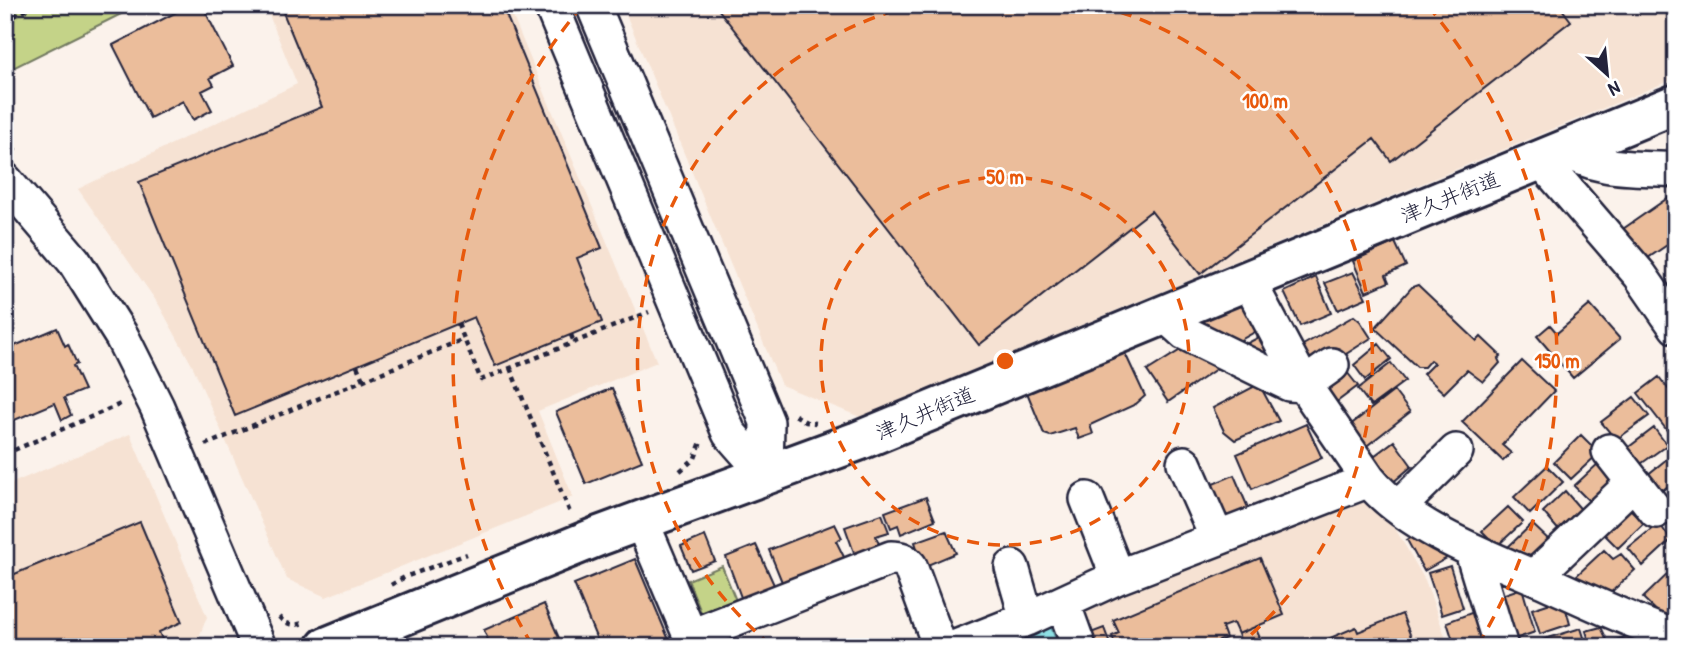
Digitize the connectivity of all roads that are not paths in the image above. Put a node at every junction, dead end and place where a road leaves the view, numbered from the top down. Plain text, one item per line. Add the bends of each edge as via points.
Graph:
1 (551, 5) edge
2 (593, 5) edge
3 (1676, 104) edge
4 (1554, 155) junction
5 (13, 169) edge
6 (1676, 170) edge
7 (1248, 280) junction
8 (1164, 314) junction
9 (1676, 327) edge
10 (1332, 365) dead end
11 (1304, 385) junction
12 (1456, 451) dead end
13 (1609, 451) dead end
14 (1184, 463) dead end
15 (766, 475) junction
16 (1369, 480) junction
17 (1633, 483) junction
18 (1087, 499) dead end
19 (1399, 507) junction
20 (1656, 511) dead end
21 (641, 520) junction
22 (1217, 538) junction
23 (1472, 552) junction
24 (1012, 567) dead end
25 (1118, 577) junction
26 (1534, 577) junction
27 (1063, 603) junction
28 (1027, 619) junction
29 (318, 634) edge
30 (1661, 637) edge
31 (693, 642) edge
32 (259, 647) edge
33 (940, 647) edge
34 (956, 647) edge
35 (1079, 647) edge
36 (1502, 647) edge

1 - 15 street via 729,433
2 - 15 street via 767,422
3 - 4 highway, 津久井街道
4 - 6 street via 1596,164
4 - 7 highway, 津久井街道
4 - 9 street
5 - 32 street via 122,337 157,407
7 - 8 highway, 津久井街道
7 - 11 street
8 - 11 street via 1185,333 1242,363 1290,384
8 - 15 highway, 津久井街道
10 - 11 street
11 - 16 street
12 - 19 street
13 - 17 street
14 - 22 street
15 - 21 highway, 津久井街道
16 - 19 street
16 - 22 street via 1290,523
17 - 20 street
17 - 26 street
18 - 25 street
19 - 23 street
21 - 29 highway, 津久井街道
21 - 31 street
22 - 25 street
23 - 26 street
23 - 36 street
24 - 28 street
25 - 27 street
26 - 30 street
27 - 28 street
27 - 35 street
28 - 34 street
31 - 33 street via 898,558 910,566

